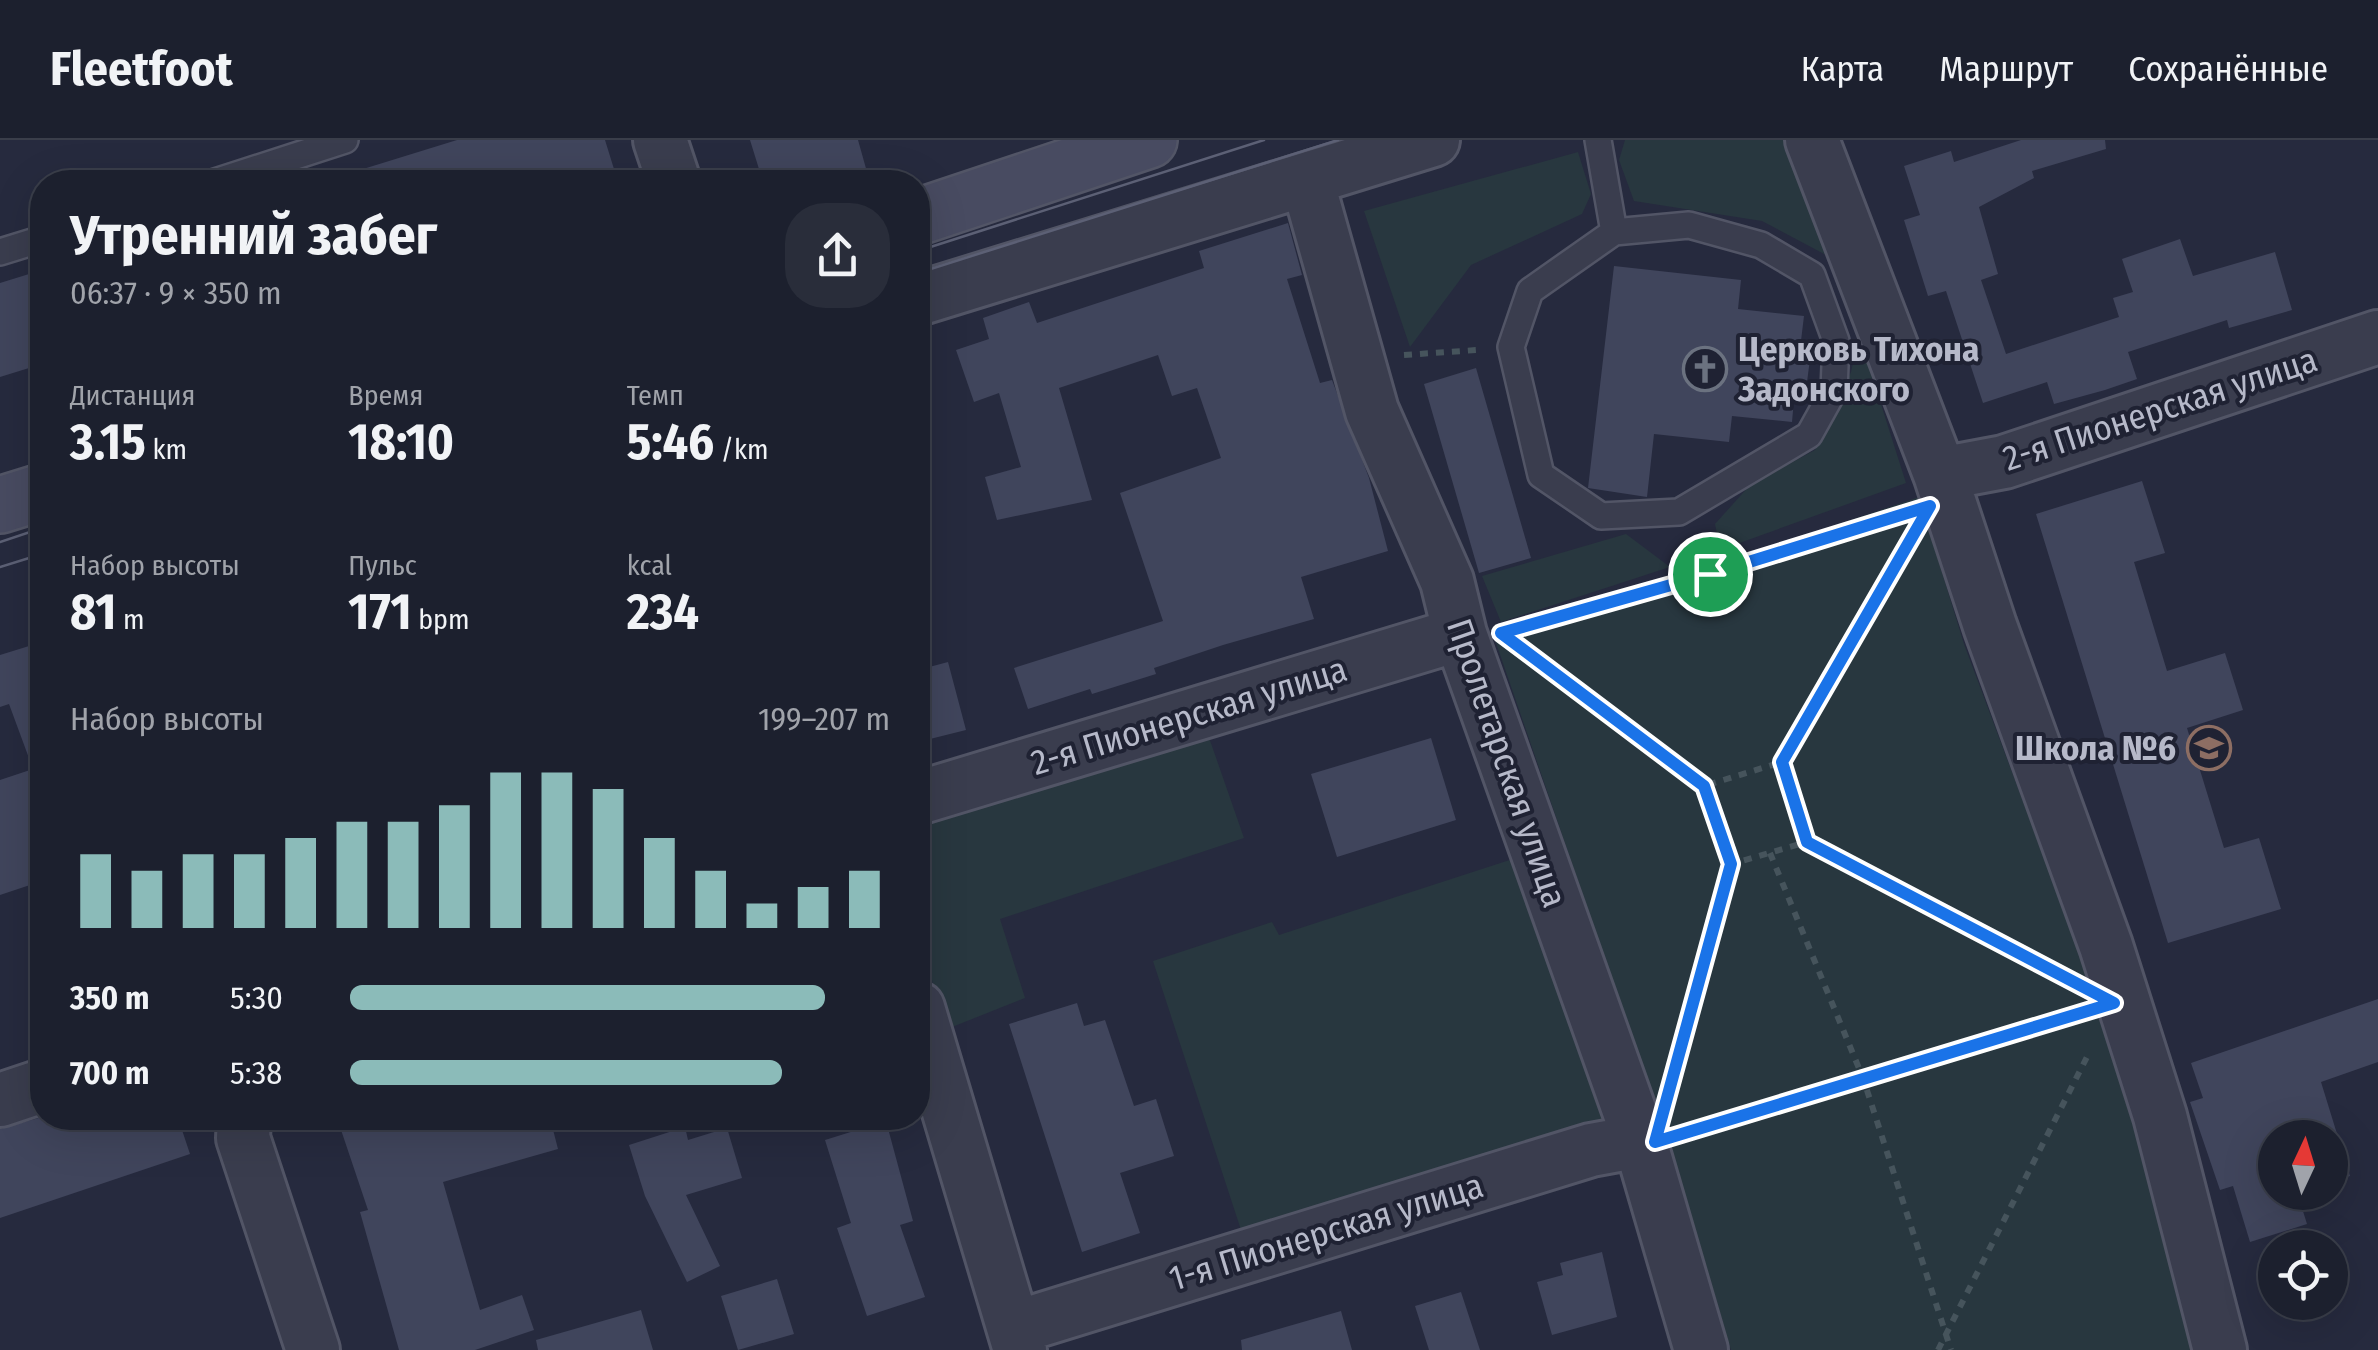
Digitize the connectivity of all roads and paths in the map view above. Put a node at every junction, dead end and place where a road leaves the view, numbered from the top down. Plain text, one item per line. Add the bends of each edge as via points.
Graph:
1 (345, 140) edge
2 (660, 140) edge
3 (1150, 140) edge
4 (1433, 140) edge
5 (1598, 140) edge
6 (1812, 140) edge
7 (252, 170) edge
8 (670, 170) edge
9 (1307, 180) junction
10 (930, 213) edge
11 (1614, 232) junction
12 (30, 242) edge
13 (0, 252) edge
14 (930, 296) edge
15 (2378, 337) edge
16 (1511, 347) junction
17 (1397, 356) dead end
18 (1926, 493) junction
19 (30, 496) edge
20 (0, 505) edge
21 (1678, 512) junction
22 (1920, 523) dead end
23 (1710, 574) junction
24 (1460, 634) junction
25 (1782, 762) junction
26 (1704, 786) junction
27 (930, 794) edge
28 (1807, 842) junction
29 (1770, 852) junction
30 (1731, 864) junction
31 (2080, 985) dead end
32 (2096, 1008) dead end
33 (2096, 1038) dead end
34 (930, 1048) edge
35 (1863, 1078) junction
36 (1670, 1086) dead end
37 (30, 1090) edge
38 (0, 1100) edge
39 (243, 1130) edge
40 (1657, 1138) junction
41 (1946, 1334) junction
42 (1017, 1339) edge
43 (313, 1350) edge
44 (1701, 1350) edge
45 (1938, 1350) edge
46 (1952, 1350) edge
47 (2220, 1350) edge

1 - 7 lane
2 - 8 street
3 - 10 street
4 - 9 street
5 - 11 lane
6 - 18 street
9 - 14 street
9 - 24 street, Пролетарская улица via 1372,411 1447,581
11 - 16 lane via 1530,290
11 - 21 lane via 1689,225 1761,245 1812,275 1836,341 1834,390 1809,435
12 - 13 lane
15 - 18 street, 2-я Пионерская улица
16 - 17 path
16 - 21 lane via 1541,476 1601,516
18 - 23 path
18 - 47 street via 1990,626 2106,946 2160,1116
19 - 20 street
21 - 23 path
22 - 25 path
23 - 26 path via 1501,633
24 - 27 street, 2-я Пионерская улица
24 - 40 street, Пролетарская улица
25 - 26 path
25 - 28 path
26 - 30 path
28 - 29 path
28 - 31 path
29 - 30 path
29 - 35 path
30 - 36 path
32 - 35 path
33 - 41 path
34 - 42 street
35 - 40 path
35 - 41 path
37 - 38 street
39 - 43 street
40 - 42 street, 1-я Пионерская улица via 1591,1150
40 - 44 street, Пролетарская улица
41 - 45 path
41 - 46 path

